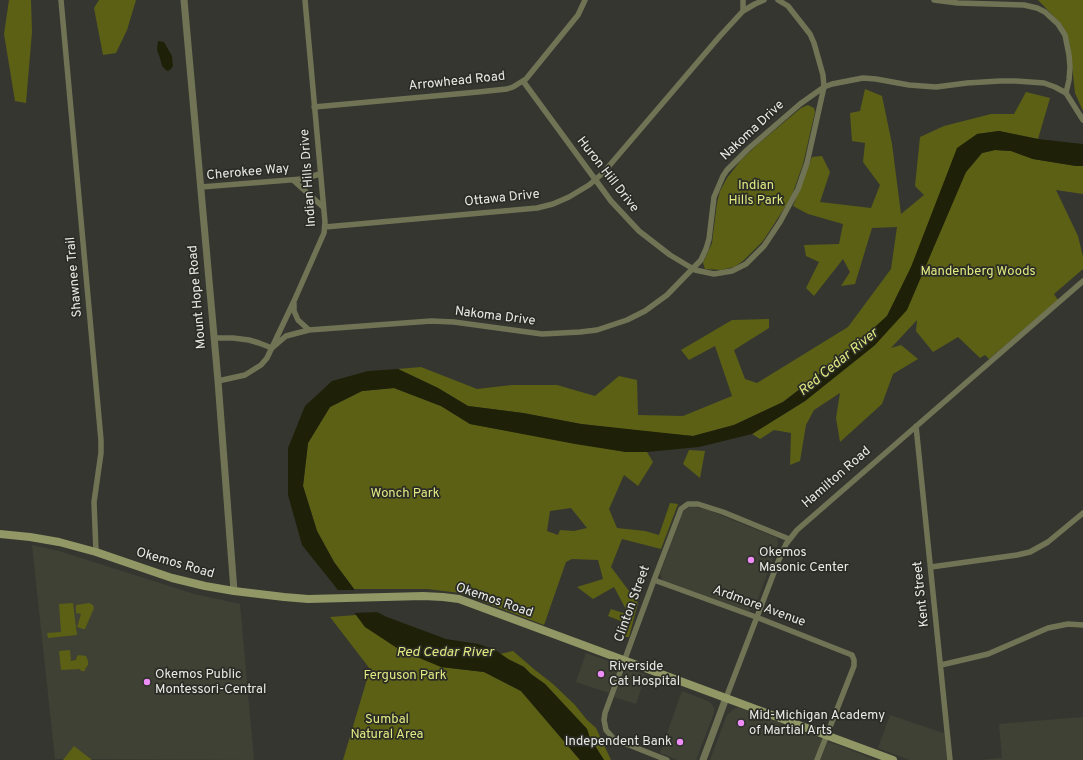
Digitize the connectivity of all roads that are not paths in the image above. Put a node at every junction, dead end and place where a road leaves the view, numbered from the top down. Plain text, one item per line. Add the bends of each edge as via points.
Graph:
1 (61, 0) edge
2 (184, 0) edge
3 (305, 0) edge
4 (584, 0) edge
5 (743, 0) edge
6 (764, 0) edge
7 (778, 0) edge
8 (934, 0) edge
9 (744, 11) junction
10 (523, 81) junction
11 (824, 87) junction
12 (1066, 93) junction
13 (314, 107) junction
14 (1083, 120) edge
15 (320, 174) junction
16 (293, 180) junction
17 (595, 180) junction
18 (201, 187) junction
19 (323, 207) junction
20 (325, 227) junction
21 (692, 268) junction
22 (1083, 281) edge
23 (294, 302) junction
24 (309, 330) junction
25 (214, 338) junction
26 (272, 348) junction
27 (218, 381) junction
28 (916, 426) junction
29 (1081, 515) edge
30 (0, 534) edge
31 (789, 539) junction
32 (96, 552) junction
33 (931, 567) junction
34 (654, 580) junction
35 (234, 591) junction
36 (756, 617) junction
37 (1083, 624) edge
38 (625, 660) junction
39 (941, 665) junction
40 (726, 698) junction
41 (828, 735) junction
42 (667, 760) edge
43 (703, 760) edge
44 (817, 760) edge
45 (893, 760) edge
46 (950, 760) edge

1 - 32 street, Shawnee Trail via 101,440 94,502
2 - 18 street, Mount Hope Road
3 - 13 street, Indian Hills Drive
4 - 10 street, Arrowhead Road via 578,15
5 - 9 street
6 - 9 street, Ottawa Drive
7 - 11 street, Huron Hill Drive via 788,6 810,34 823,75
8 - 12 street via 1024,5 1044,12 1058,24 1064,35 1070,67
9 - 17 street, Ottawa Drive
10 - 13 street, Arrowhead Road via 507,89
10 - 17 street, Huron Hill Drive
11 - 12 street, Nakoma Drive via 863,78 936,87 967,82 1016,81 1044,83
11 - 21 street, Nakoma Drive via 780,121 723,176 714,197 708,244 701,260
11 - 21 street, Huron Hill Drive via 802,181 773,234 754,256 737,270 718,274
12 - 14 street
13 - 15 street, Indian Hills Drive
15 - 16 street, Cherokee Way
15 - 19 street, Indian Hills Drive
16 - 18 street, Cherokee Way
16 - 19 street
17 - 20 street, Ottawa Drive via 569,197 537,208
17 - 21 street, Huron Hill Drive via 639,231
18 - 25 street, Mount Hope Road
19 - 20 street, Indian Hills Drive
20 - 23 street, Indian Hills Drive
21 - 24 street, Nakoma Drive via 666,295 645,311 596,330 542,334 431,321
22 - 28 street, Hamilton Road
23 - 24 street via 296,316
23 - 26 street, Indian Hills Drive
24 - 26 street, Nakoma Drive via 286,336
25 - 26 street via 249,340
25 - 27 street, Mount Hope Road
26 - 27 street, Indian Hills Drive via 264,362 250,373
27 - 35 street, Mount Hope Road
28 - 31 street, Hamilton Road via 808,519
28 - 33 street, Kent Street
29 - 33 street via 1048,542 1030,552
30 - 32 main road, Okemos Road via 44,539
31 - 34 street, Clinton Street via 723,512 693,503 684,506 678,514
31 - 36 street, Hamilton Road
32 - 35 main road, Okemos Road via 172,578
33 - 39 street, Kent Street
34 - 36 street, Ardmore Avenue
34 - 38 street, Clinton Street
35 - 38 main road, Okemos Road via 284,598 423,596 459,599
36 - 40 street, Hamilton Road
36 - 41 street, Ardmore Avenue via 852,656 854,666
37 - 39 street via 1048,628 988,654
38 - 40 main road, Okemos Road
38 - 42 street, Clinton Street via 604,716 606,730 616,740
39 - 46 street, Kent Street
40 - 41 main road, Okemos Road
40 - 43 street, Hamilton Road
41 - 44 street
41 - 45 main road, Okemos Road

